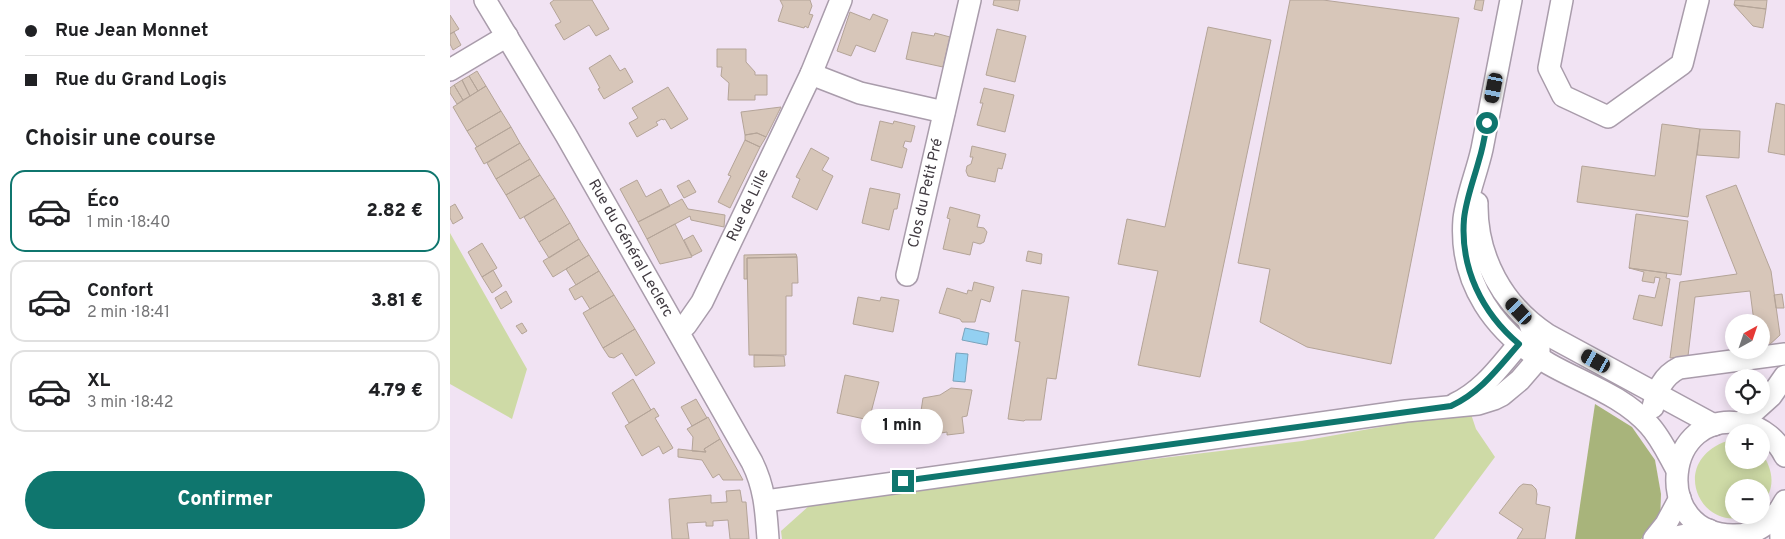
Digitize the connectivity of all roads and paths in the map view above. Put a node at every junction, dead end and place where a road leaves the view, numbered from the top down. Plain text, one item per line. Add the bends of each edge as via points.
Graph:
1 (484, 0) edge
2 (841, 0) edge
3 (970, 0) edge
4 (1511, 0) edge
5 (1562, 0) edge
6 (1698, 0) edge
7 (507, 36) junction
8 (450, 70) edge
9 (811, 74) junction
10 (944, 112) junction
11 (1480, 158) junction
12 (907, 275) dead end
13 (1529, 322) junction
14 (678, 331) junction
15 (1532, 349) junction
16 (1581, 353) junction
17 (1785, 354) edge
18 (1785, 376) edge
19 (1656, 394) junction
20 (1741, 423) junction
21 (1648, 424) junction
22 (1714, 425) junction
23 (1785, 456) edge
24 (1677, 470) junction
25 (1680, 498) junction
26 (766, 502) junction
27 (1783, 506) edge
28 (1721, 535) edge
29 (768, 539) edge
30 (1654, 539) edge
31 (1667, 539) edge
32 (1781, 539) edge

1 - 7 street, Rue du Général Leclerc
2 - 9 street, Rue de Lille
3 - 10 street, Clos du Petit Pré
4 - 11 street
5 - 6 street via 1549,68 1563,96 1608,117 1682,64
7 - 8 street
7 - 14 street, Rue du Général Leclerc
9 - 10 street via 860,93
9 - 14 street, Rue de Lille via 702,302
10 - 12 street, Clos du Petit Pré
11 - 13 street via 1477,216 1485,254 1501,289
11 - 15 street via 1464,220 1472,280 1497,323
13 - 15 street
13 - 16 street
14 - 26 street, Rue du Général Leclerc via 752,462
15 - 16 street
15 - 21 street via 1621,402
15 - 26 street via 1451,406
16 - 19 street
17 - 19 street via 1679,368 1663,381
18 - 20 street via 1771,396
19 - 21 street
19 - 22 street
20 - 22 street
20 - 23 street via 1768,434
21 - 24 street
22 - 24 street via 1689,442
24 - 25 street
25 - 28 street via 1691,517
25 - 30 street
26 - 29 street, Rue du Général Leclerc
27 - 28 street via 1772,520 1757,530
27 - 32 street
28 - 31 street

